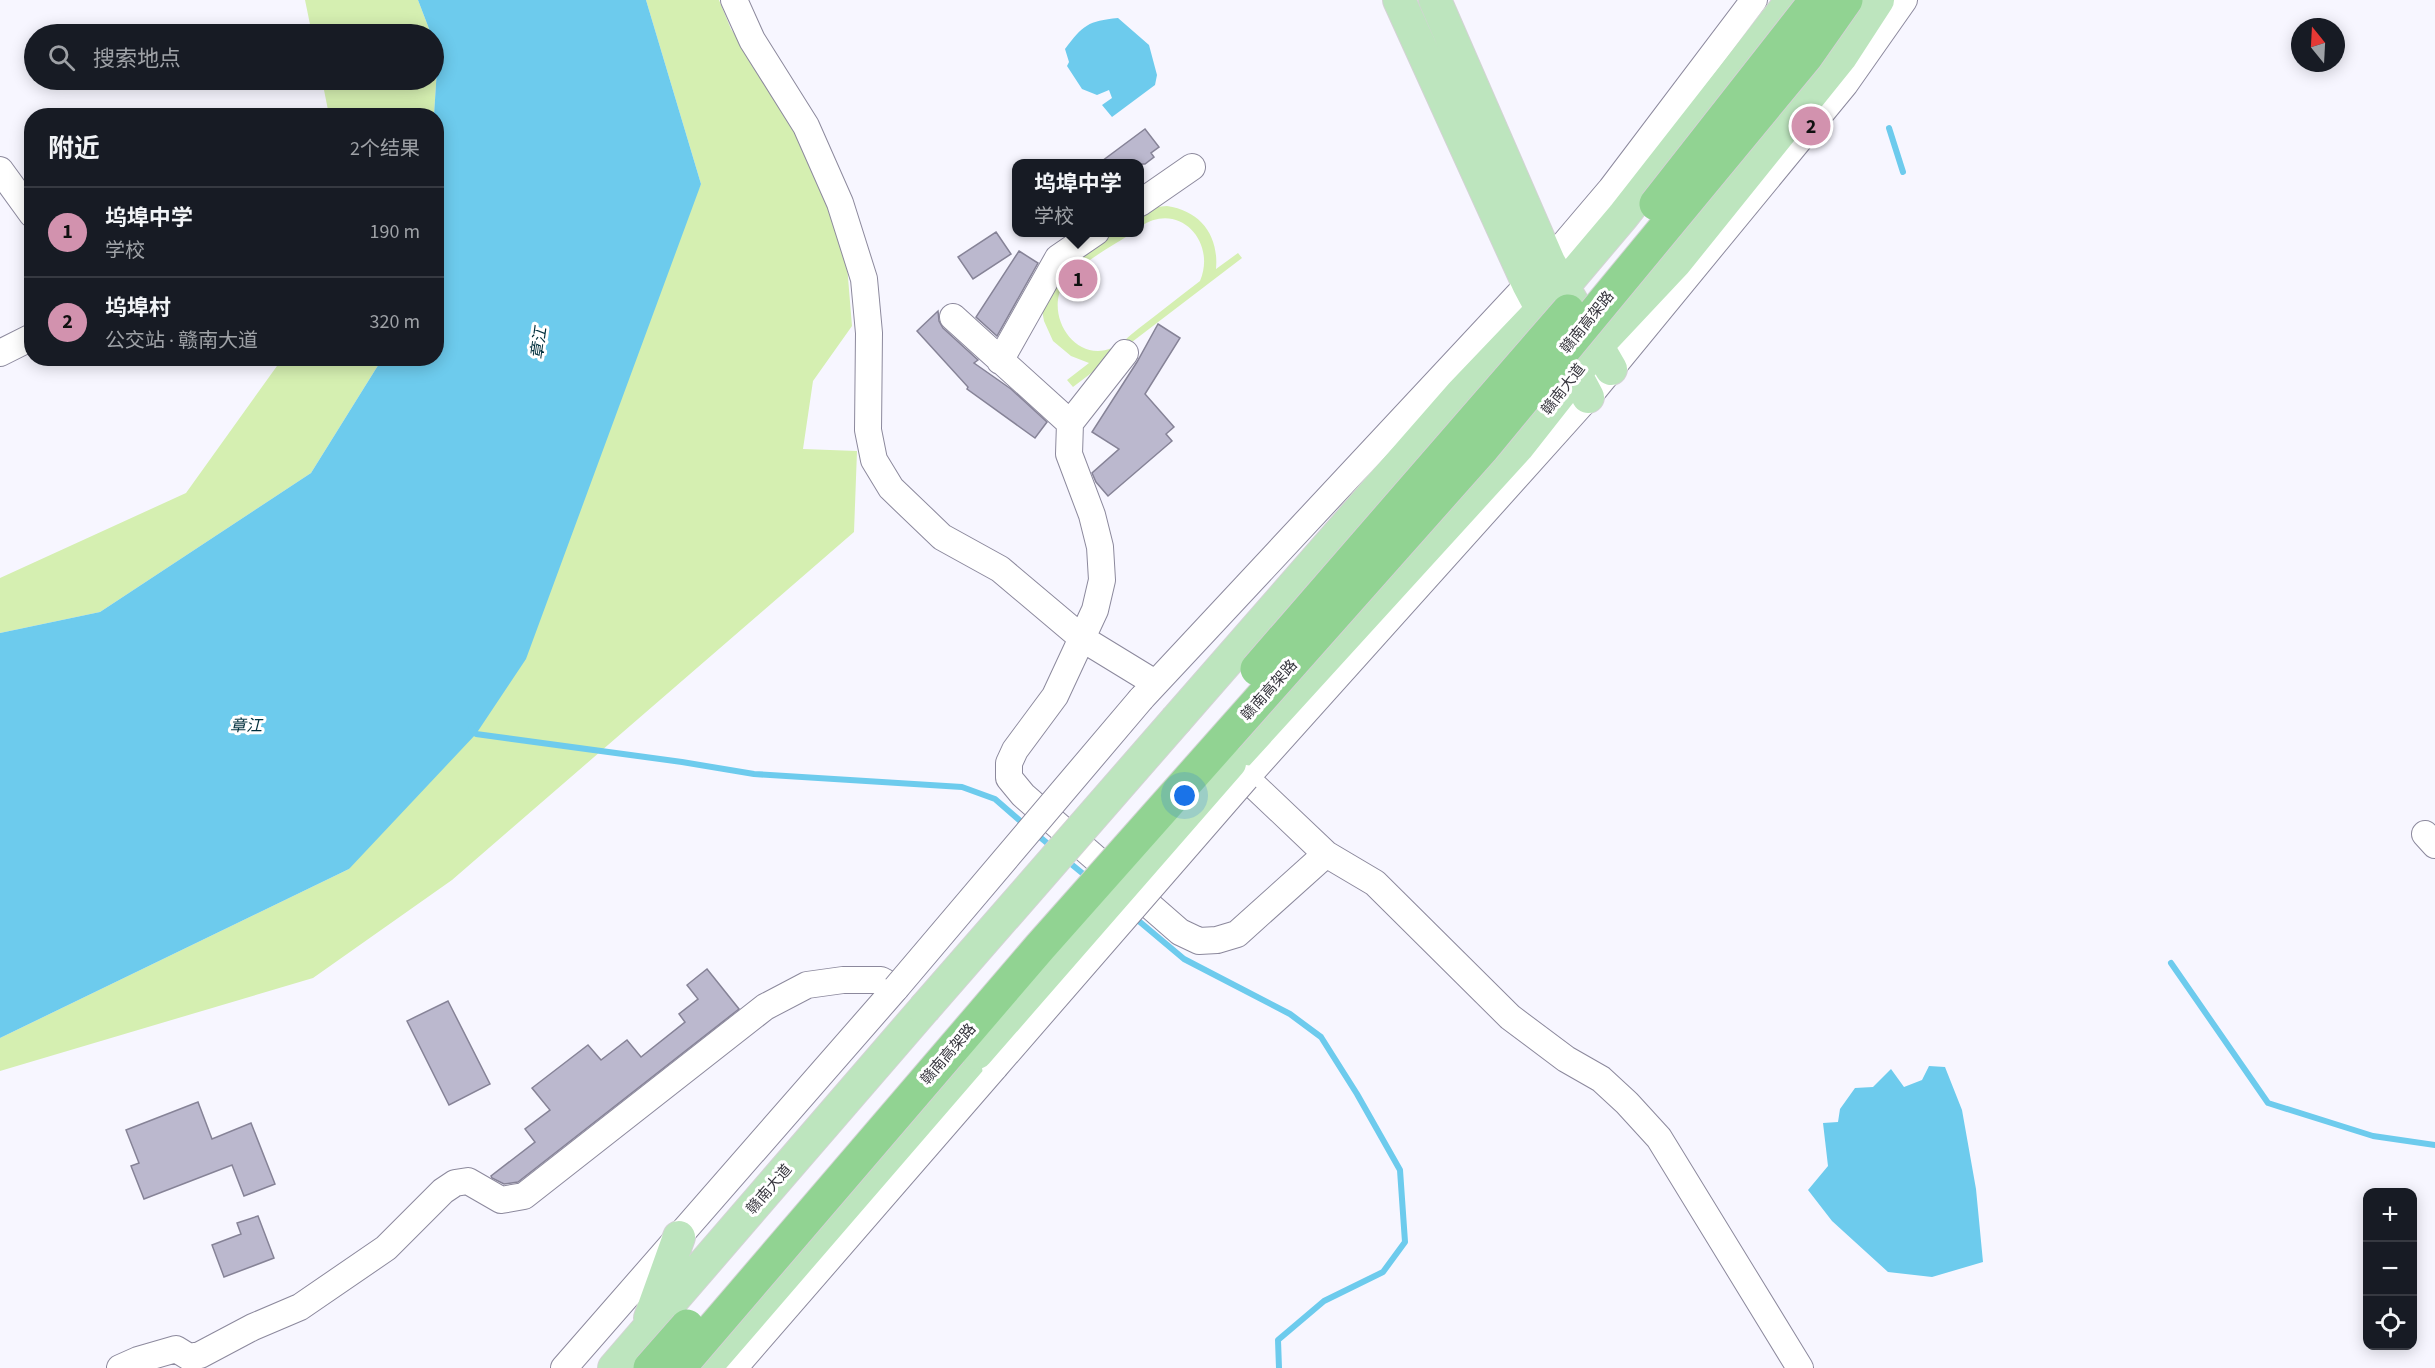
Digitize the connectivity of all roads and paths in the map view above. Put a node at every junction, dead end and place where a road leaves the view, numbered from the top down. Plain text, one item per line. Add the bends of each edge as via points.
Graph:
1 (734, 0) edge
2 (1399, 0) edge
3 (1435, 0) edge
4 (1754, 0) edge
5 (1792, 0) edge
6 (1816, 0) edge
7 (1846, 0) edge
8 (1878, 0) edge
9 (1904, 0) edge
10 (1192, 167) dead end
11 (0, 170) edge
12 (1144, 200) edge
13 (24, 203) edge
14 (1623, 216) junction
15 (1089, 237) edge
16 (1676, 262) junction
17 (1546, 285) junction
18 (953, 317) dead end
19 (24, 341) edge
20 (0, 353) edge
21 (1125, 353) dead end
22 (1605, 356) junction
23 (1000, 361) junction
24 (1582, 384) junction
25 (1461, 394) junction
26 (1070, 423) junction
27 (1518, 447) junction
28 (1083, 639) junction
29 (1148, 691) junction
30 (1238, 770) junction
31 (1326, 854) junction
32 (896, 988) junction
33 (986, 1060) junction
34 (926, 1147) junction
35 (679, 1237) junction
36 (807, 1249) junction
37 (643, 1335) junction
38 (120, 1368) edge
39 (564, 1368) edge
40 (614, 1368) edge
41 (650, 1368) edge
42 (679, 1368) edge
43 (705, 1368) edge
44 (734, 1368) edge
45 (1800, 1368) edge

1 - 28 street via 752,40 806,126 840,203 864,279 869,333 868,430 874,460 891,488 942,537 1000,569
2 - 17 main road
3 - 17 main road
4 - 17 street via 1611,189
5 - 14 main road
6 - 41 highway, 赣南高架路, bridge via 1610,262
7 - 42 highway, 赣南高架路, bridge via 1806,57 1483,448 1040,947
8 - 16 main road, 赣南大道 via 1841,57
9 - 22 street via 1845,84
10 - 12 street
11 - 13 street
14 - 16 main road
14 - 17 main road
15 - 23 street via 1058,258
16 - 22 main road, 赣南大道
17 - 22 main road
17 - 24 main road
17 - 25 main road
17 - 29 street
18 - 23 street
19 - 20 street
21 - 26 street
22 - 24 main road, 赣南大道
23 - 26 street
24 - 27 main road, 赣南大道
24 - 30 street
25 - 27 main road
25 - 37 main road, 赣南大道, bridge
26 - 28 street via 1069,454 1092,515 1100,547 1102,580
27 - 30 main road, 赣南大道
28 - 29 street
28 - 31 street via 1055,696 1009,763 1009,778 1023,795 1180,932 1199,941 1236,934
29 - 32 street, bridge
30 - 31 street
30 - 33 main road, 赣南大道, bridge
31 - 45 street via 1376,883 1510,1017 1566,1059 1601,1079 1659,1138
32 - 35 street
32 - 38 street via 881,980 807,985 765,1007 524,1196 501,1200 468,1181 455,1183 387,1248 300,1307 200,1355 189,1356 176,1349
33 - 34 street
33 - 36 main road
34 - 36 main road
34 - 44 street
35 - 37 main road
35 - 39 street
36 - 43 main road
37 - 40 main road, 赣南大道

